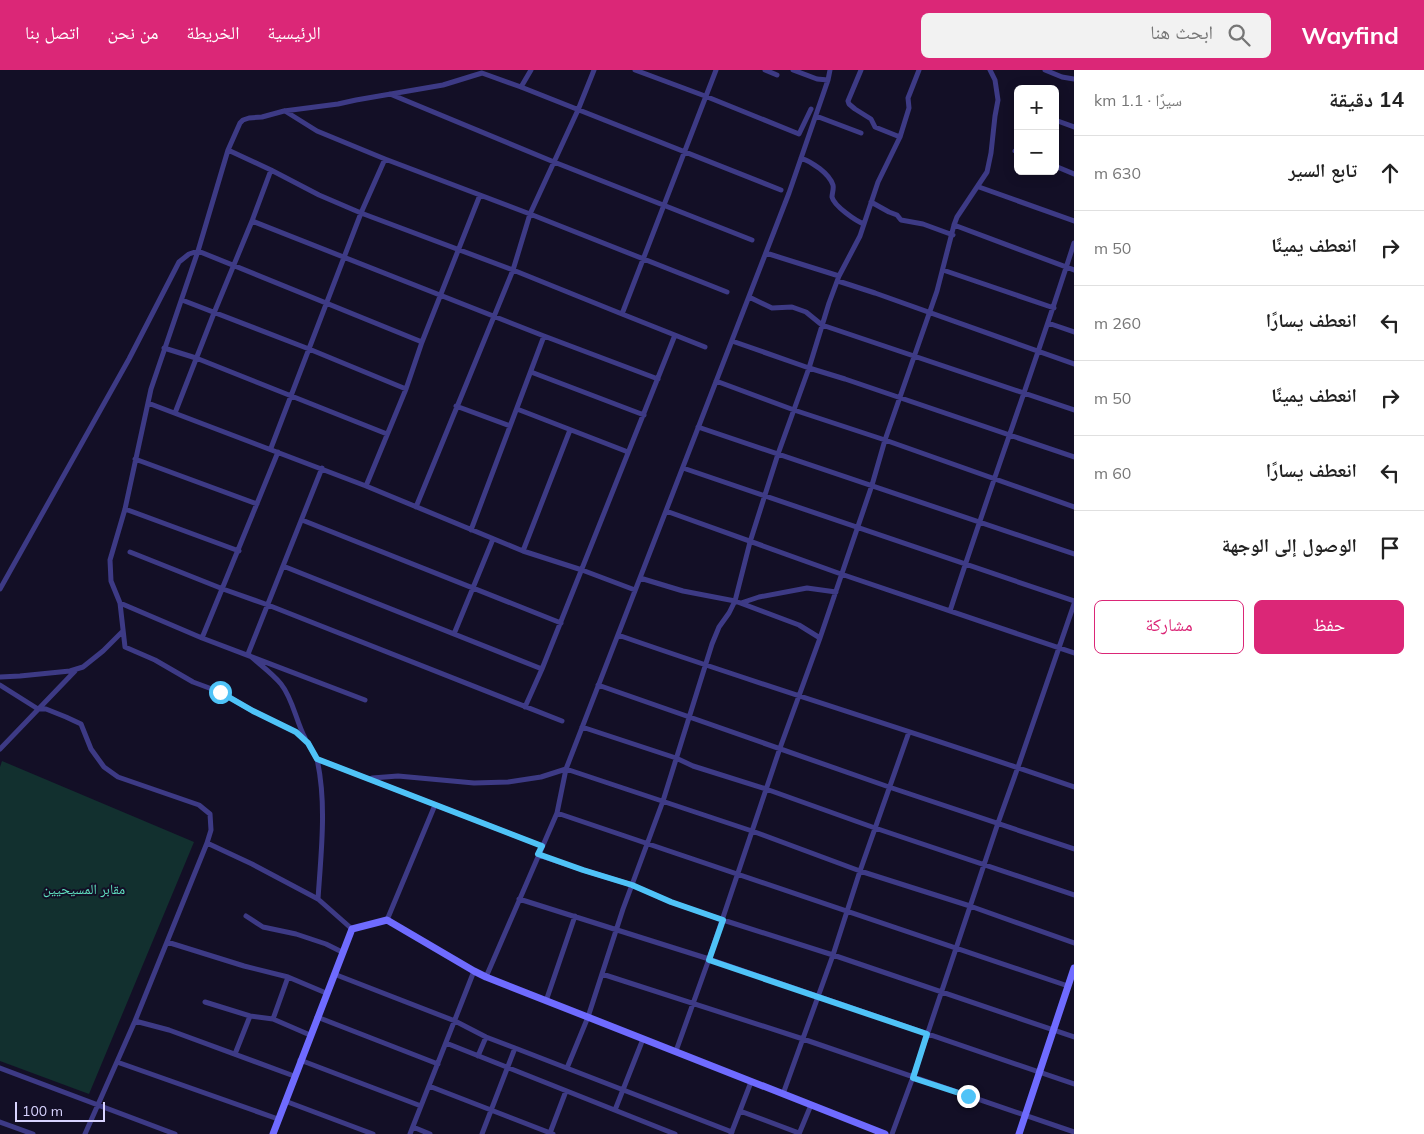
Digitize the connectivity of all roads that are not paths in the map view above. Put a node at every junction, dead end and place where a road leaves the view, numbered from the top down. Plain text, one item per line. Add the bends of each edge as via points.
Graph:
1 (531, 70) edge
2 (594, 70) edge
3 (635, 70) edge
4 (716, 70) edge
5 (765, 70) edge
6 (794, 70) edge
7 (830, 70) edge
8 (861, 70) edge
9 (919, 70) edge
10 (989, 70) edge
11 (1045, 70) edge
12 (777, 75) dead end
13 (1074, 79) edge
14 (828, 80) junction
15 (521, 87) junction
16 (390, 94) junction
17 (705, 96) junction
18 (811, 109) dead end
19 (578, 110) junction
20 (284, 111) junction
21 (816, 116) junction
22 (1059, 121) edge
23 (1074, 127) edge
24 (861, 133) dead end
25 (900, 137) junction
26 (228, 150) junction
27 (684, 150) junction
28 (801, 158) junction
29 (384, 159) junction
30 (554, 162) junction
31 (1059, 168) edge
32 (271, 170) junction
33 (1074, 174) edge
34 (979, 187) junction
35 (782, 190) dead end
36 (480, 195) junction
37 (871, 202) junction
38 (664, 204) junction
39 (361, 213) junction
40 (530, 214) junction
41 (252, 221) junction
42 (1074, 221) edge
43 (864, 224) junction
44 (954, 225) junction
45 (952, 235) junction
46 (752, 240) dead end
47 (1074, 243) edge
48 (460, 250) junction
49 (198, 251) junction
50 (766, 253) junction
51 (345, 258) junction
52 (643, 259) junction
53 (233, 265) junction
54 (1066, 268) junction
55 (513, 270) junction
56 (943, 270) junction
57 (1074, 270) edge
58 (838, 278) junction
59 (727, 292) dead end
60 (442, 296) junction
61 (748, 297) junction
62 (182, 300) junction
63 (326, 303) junction
64 (1054, 308) junction
65 (929, 312) junction
66 (214, 313) junction
67 (622, 314) junction
68 (494, 316) junction
69 (1048, 323) junction
70 (822, 324) junction
71 (1074, 332) edge
72 (675, 335) junction
73 (544, 336) junction
74 (732, 341) junction
75 (422, 342) junction
76 (705, 347) dead end
77 (164, 348) junction
78 (309, 349) junction
79 (1038, 352) junction
80 (914, 356) junction
81 (196, 358) junction
82 (1074, 364) edge
83 (809, 368) junction
84 (531, 372) junction
85 (658, 379) junction
86 (716, 381) junction
87 (406, 389) junction
88 (1024, 392) junction
89 (291, 396) junction
90 (900, 397) junction
91 (148, 402) junction
92 (456, 406) junction
93 (517, 409) junction
94 (794, 410) junction
95 (1074, 410) edge
96 (175, 413) junction
97 (644, 415) junction
98 (510, 426) junction
99 (698, 427) junction
100 (570, 430) junction
101 (387, 434) junction
102 (1010, 435) junction
103 (885, 440) junction
104 (271, 448) junction
105 (278, 452) junction
106 (628, 452) junction
107 (778, 454) junction
108 (1074, 458) edge
109 (135, 459) junction
110 (322, 468) junction
111 (682, 468) junction
112 (993, 480) junction
113 (872, 485) junction
114 (366, 486) junction
115 (765, 496) junction
116 (257, 504) junction
117 (416, 507) junction
118 (1074, 508) edge
119 (125, 509) junction
120 (666, 510) junction
121 (302, 520) junction
122 (979, 521) junction
123 (858, 528) junction
124 (471, 530) junction
125 (493, 539) junction
126 (750, 542) junction
127 (239, 551) junction
128 (523, 551) junction
129 (130, 552) dead end
130 (1074, 554) edge
131 (965, 564) junction
132 (283, 566) junction
133 (582, 570) junction
134 (841, 574) junction
135 (640, 578) junction
136 (0, 589) edge
137 (223, 589) junction
138 (473, 589) junction
139 (635, 590) junction
140 (836, 592) junction
141 (735, 601) junction
142 (1074, 602) edge
143 (120, 603) junction
144 (741, 603) junction
145 (268, 605) junction
146 (950, 611) junction
147 (561, 623) junction
148 (123, 631) junction
149 (454, 634) junction
150 (618, 635) junction
151 (202, 638) junction
152 (820, 638) junction
153 (1058, 648) junction
154 (1074, 653) edge
155 (248, 654) junction
156 (706, 666) junction
157 (77, 669) junction
158 (542, 669) junction
159 (0, 676) edge
160 (0, 685) edge
161 (598, 685) junction
162 (798, 695) junction
163 (365, 700) dead end
164 (525, 707) junction
165 (38, 709) junction
166 (690, 716) junction
167 (562, 722) dead end
168 (582, 727) junction
169 (909, 732) junction
170 (308, 743) junction
171 (780, 748) junction
172 (0, 749) edge
173 (676, 758) junction
174 (317, 759) junction
175 (1018, 767) junction
176 (566, 769) junction
177 (369, 779) junction
178 (889, 787) junction
179 (1074, 787) edge
180 (766, 789) junction
181 (663, 802) junction
182 (435, 805) junction
183 (557, 814) junction
184 (998, 822) junction
185 (875, 828) junction
186 (752, 831) junction
187 (207, 843) junction
188 (647, 843) junction
189 (542, 846) junction
190 (1074, 849) edge
191 (538, 854) junction
192 (984, 865) junction
193 (860, 871) junction
194 (738, 874) junction
195 (632, 885) junction
196 (1074, 895) edge
197 (318, 899) junction
198 (519, 899) junction
199 (970, 906) junction
200 (847, 911) junction
201 (246, 916) dead end
202 (575, 916) junction
203 (387, 920) junction
204 (723, 920) junction
205 (352, 929) junction
206 (618, 929) junction
207 (167, 942) junction
208 (1074, 943) edge
209 (956, 949) junction
210 (342, 952) junction
211 (833, 955) junction
212 (709, 960) junction
213 (1074, 968) edge
214 (474, 971) junction
215 (334, 974) junction
216 (602, 974) junction
217 (288, 977) junction
218 (486, 977) junction
219 (1068, 986) junction
220 (941, 992) junction
221 (326, 993) junction
222 (818, 997) junction
223 (546, 1001) junction
224 (205, 1002) dead end
225 (694, 1003) junction
226 (250, 1016) junction
227 (317, 1017) junction
228 (588, 1017) junction
229 (273, 1019) junction
230 (135, 1021) junction
231 (455, 1021) junction
232 (1053, 1030) junction
233 (927, 1034) junction
234 (310, 1035) junction
235 (486, 1037) junction
236 (1074, 1037) edge
237 (644, 1039) junction
238 (803, 1040) junction
239 (446, 1043) junction
240 (515, 1048) junction
241 (676, 1051) junction
242 (236, 1054) junction
243 (478, 1056) junction
244 (300, 1060) junction
245 (117, 1062) junction
246 (438, 1064) junction
247 (0, 1068) edge
248 (507, 1068) junction
249 (567, 1068) junction
250 (1040, 1072) junction
251 (294, 1076) junction
252 (913, 1078) junction
253 (752, 1082) junction
254 (1074, 1084) edge
255 (429, 1086) junction
256 (623, 1090) junction
257 (566, 1091) junction
258 (782, 1094) junction
259 (285, 1101) junction
260 (98, 1105) junction
261 (811, 1105) junction
262 (421, 1106) junction
263 (491, 1110) junction
264 (615, 1110) junction
265 (740, 1111) junction
266 (1025, 1116) junction
267 (278, 1119) junction
268 (0, 1122) edge
269 (413, 1128) junction
270 (1074, 1132) edge
271 (552, 1133) edge
272 (731, 1133) edge
273 (33, 1134) edge
274 (85, 1134) edge
275 (175, 1134) edge
276 (272, 1134) edge
277 (373, 1134) edge
278 (410, 1134) edge
279 (430, 1134) edge
280 (482, 1134) edge
281 (675, 1134) edge
282 (799, 1134) edge
283 (885, 1134) edge
284 (892, 1134) edge
285 (1019, 1134) edge

1 - 15 street
2 - 19 street
3 - 17 street
4 - 17 street
5 - 12 street
6 - 14 street
7 - 14 street
8 - 25 street via 849,104 871,119 875,127
9 - 25 street via 909,96 909,108
10 - 34 street via 995,80 998,100 987,172
11 - 13 street
14 - 21 street
15 - 16 street via 482,73 443,85
15 - 19 street
16 - 20 street
16 - 30 street
17 - 18 street via 799,134
17 - 27 street
19 - 27 street
19 - 30 street
20 - 26 street via 243,120
20 - 29 street via 317,130
21 - 24 street
21 - 28 street
22 - 23 street
25 - 37 street
26 - 32 street
26 - 49 street
27 - 35 street
27 - 38 street
28 - 43 street via 824,172 833,184 833,199 843,212
28 - 50 street
29 - 36 street
29 - 39 street
30 - 38 street
30 - 40 street
31 - 33 street
32 - 39 street
32 - 41 street
34 - 42 street
34 - 44 street
36 - 40 street
36 - 48 street
37 - 43 street
37 - 45 street via 897,214 901,220
38 - 46 street
38 - 52 street
39 - 48 street
39 - 51 street
40 - 52 street
40 - 55 street
41 - 51 street
41 - 53 street
43 - 58 street
44 - 45 street
44 - 54 street
45 - 56 street
47 - 54 street
48 - 55 street
48 - 60 street
49 - 53 street
49 - 62 street
49 - 136 street via 179,262
50 - 58 street
50 - 61 street
51 - 60 street
51 - 63 street
52 - 59 street
52 - 67 street
53 - 63 street
53 - 66 street
54 - 57 street
54 - 64 street
55 - 67 street
55 - 68 street
56 - 64 street
56 - 65 street
58 - 65 street
58 - 70 street
60 - 68 street
60 - 75 street
61 - 70 street via 772,308 792,307 806,312
61 - 74 street
62 - 66 street
62 - 77 street
63 - 75 street
63 - 78 street
64 - 69 street
65 - 79 street
65 - 80 street
66 - 78 street
66 - 81 street
67 - 72 street
68 - 73 street
68 - 92 street
69 - 71 street
69 - 79 street
70 - 80 street
70 - 83 street
72 - 76 street
72 - 85 street
73 - 84 street
73 - 85 street
74 - 83 street
74 - 86 street
75 - 87 street
77 - 81 street
77 - 91 street
78 - 87 street
78 - 89 street
79 - 82 street
79 - 88 street
80 - 88 street
80 - 90 street
81 - 89 street
81 - 96 street
83 - 90 street
83 - 94 street
84 - 93 street
84 - 97 street
85 - 97 street
86 - 94 street
86 - 99 street
87 - 101 street
88 - 95 street
88 - 102 street
89 - 101 street
89 - 104 street
90 - 102 street
90 - 103 street
91 - 96 street
91 - 109 street
92 - 98 street
92 - 117 street
93 - 98 street
93 - 100 street
94 - 103 street
94 - 107 street
96 - 104 street
97 - 106 street
98 - 124 street
99 - 107 street
99 - 111 street
100 - 106 street
100 - 128 street
101 - 114 street
102 - 108 street
102 - 112 street
103 - 112 street
103 - 113 street
104 - 105 street
105 - 110 street
105 - 116 street
106 - 133 street
107 - 113 street
107 - 115 street
109 - 116 street
109 - 119 street
110 - 114 street
110 - 121 street
111 - 115 street
111 - 120 street
112 - 118 street
112 - 122 street
113 - 122 street
113 - 123 street
114 - 117 street
115 - 123 street
115 - 126 street
116 - 127 street
117 - 124 street
119 - 127 street
119 - 143 street via 110,560 111,581
120 - 126 street
120 - 135 street
121 - 132 street
121 - 138 street
122 - 130 street
122 - 131 street
123 - 131 street
123 - 134 street
124 - 125 street
125 - 128 street
125 - 138 street
126 - 134 street
126 - 141 street
127 - 137 street
128 - 133 street
129 - 137 street
131 - 142 street
131 - 146 street
132 - 145 street
132 - 149 street
133 - 139 street
133 - 147 street
134 - 140 street
134 - 146 street
135 - 139 street
135 - 141 street via 683,591
137 - 145 street
137 - 151 street
138 - 147 street
138 - 149 street
139 - 150 street
140 - 144 street via 807,588
140 - 152 street
141 - 144 street
141 - 156 street via 719,627
142 - 153 street
143 - 148 street
143 - 151 street
144 - 152 street via 799,624
145 - 155 street
145 - 164 street
146 - 153 street
147 - 158 street
148 - 157 street via 104,651
148 - 170 street via 125,647 192,682 220,692 296,732
149 - 158 street
150 - 156 street
150 - 161 street
151 - 155 street
152 - 162 street
153 - 154 street
153 - 175 street
155 - 163 street
155 - 170 street via 281,685
156 - 162 street
156 - 166 street
157 - 159 street
157 - 165 street
158 - 164 street
160 - 165 street
161 - 166 street
161 - 168 street
162 - 169 street
162 - 171 street
164 - 167 street
165 - 172 street
165 - 187 street via 46,709 81,724 91,749 104,767 118,777 199,805 210,814 211,830
166 - 171 street
166 - 173 street
168 - 173 street
168 - 176 street
169 - 175 street
169 - 178 street
170 - 174 street
171 - 178 street
171 - 180 street
173 - 180 street
173 - 181 street
174 - 177 street
174 - 197 street via 322,804
175 - 179 street
175 - 184 street
176 - 177 street via 541,778 508,782 455,782 398,776
176 - 181 street
176 - 183 street
177 - 182 street
178 - 184 street
178 - 185 street
180 - 185 street
180 - 186 street
181 - 186 street
181 - 188 street
182 - 189 street
182 - 203 street
183 - 188 street
183 - 189 street
184 - 190 street
184 - 192 street
185 - 192 street
185 - 193 street
186 - 193 street
186 - 194 street
187 - 197 street
187 - 207 street
188 - 194 street
188 - 195 street
189 - 191 street
191 - 195 street
191 - 198 street
192 - 196 street
192 - 199 street
193 - 199 street
193 - 200 street
194 - 200 street
194 - 204 street
195 - 204 street
195 - 206 street
197 - 205 street
198 - 202 street
198 - 218 street
199 - 208 street
199 - 209 street
200 - 209 street
200 - 211 street
201 - 210 street via 264,927 326,944
202 - 206 street
202 - 223 street
203 - 205 street
203 - 214 street
204 - 211 street
204 - 212 street
205 - 210 street
206 - 212 street
206 - 216 street
207 - 217 street
207 - 230 street
209 - 219 street
209 - 220 street
210 - 215 street
211 - 220 street
211 - 222 street
212 - 222 street
212 - 225 street
213 - 219 street
214 - 218 street
214 - 231 street
215 - 221 street
215 - 231 street
216 - 225 street
216 - 228 street
217 - 221 street
217 - 229 street
218 - 223 street
219 - 232 street
220 - 232 street
220 - 233 street
221 - 227 street
222 - 233 street
222 - 238 street
223 - 228 street
224 - 226 street
225 - 238 street
225 - 241 street
226 - 229 street
226 - 242 street
227 - 234 street
227 - 246 street
228 - 237 street
228 - 249 street
229 - 234 street
230 - 242 street
230 - 245 street
231 - 235 street
231 - 239 street
232 - 236 street
232 - 250 street
233 - 250 street
233 - 252 street
234 - 244 street
235 - 240 street
235 - 243 street
237 - 241 street
237 - 256 street
238 - 252 street
238 - 258 street
239 - 243 street
239 - 246 street
240 - 248 street
240 - 249 street
241 - 253 street
242 - 251 street
243 - 248 street
244 - 251 street
244 - 262 street
245 - 260 street
245 - 267 street
246 - 255 street
247 - 260 street
248 - 257 street
248 - 263 street
249 - 256 street
250 - 254 street
250 - 266 street
251 - 259 street
252 - 266 street
252 - 284 street
253 - 258 street
253 - 265 street
255 - 262 street
255 - 263 street
256 - 264 street
256 - 272 street
257 - 264 street
257 - 271 street
258 - 261 street
259 - 267 street
259 - 277 street
260 - 274 street
260 - 275 street
261 - 282 street
261 - 283 street
262 - 269 street
263 - 271 street
263 - 280 street
264 - 281 street
265 - 272 street
265 - 282 street
266 - 270 street
266 - 285 street
267 - 276 street
268 - 273 street
269 - 278 street
269 - 279 street

